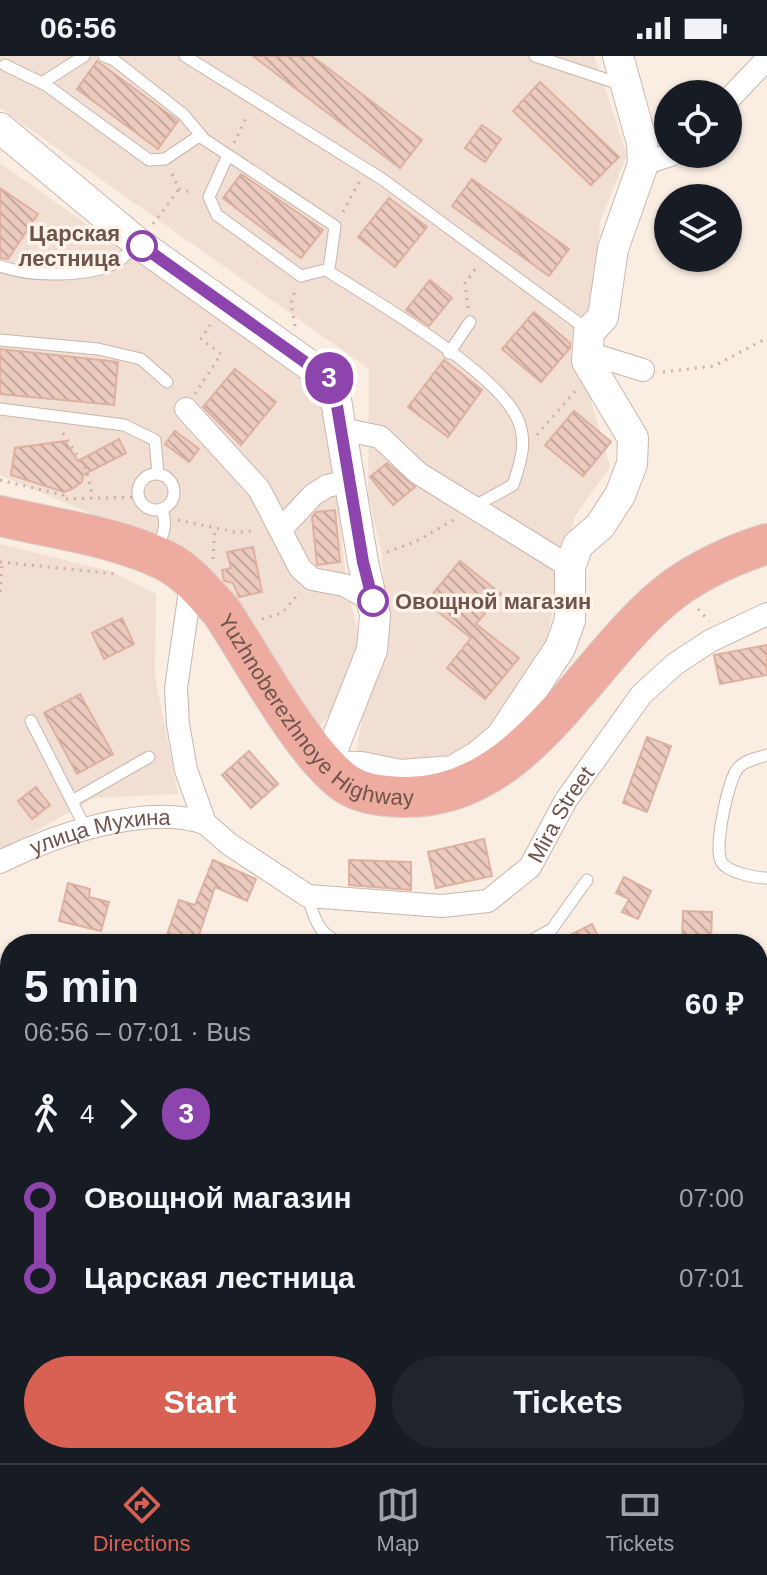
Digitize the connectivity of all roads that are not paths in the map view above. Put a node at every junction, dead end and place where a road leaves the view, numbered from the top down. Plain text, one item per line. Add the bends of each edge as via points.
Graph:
1 (84, 56) edge
2 (104, 56) edge
3 (185, 56) edge
4 (535, 56) edge
5 (618, 56) edge
6 (767, 59) edge
7 (6, 64) edge
8 (42, 83) junction
9 (742, 85) edge
10 (625, 86) junction
11 (0, 128) edge
12 (205, 140) junction
13 (228, 155) junction
14 (654, 160) edge
15 (643, 164) junction
16 (138, 243) junction
17 (0, 266) edge
18 (326, 270) junction
19 (470, 322) road end
20 (0, 340) edge
21 (589, 352) junction
22 (449, 353) junction
23 (643, 370) road end
24 (167, 382) dead end
25 (0, 409) edge
26 (186, 409) road end
27 (342, 429) junction
28 (158, 474) junction
29 (349, 481) junction
30 (472, 508) junction
31 (164, 514) junction
32 (0, 516) edge
33 (281, 529) junction
34 (767, 544) edge
35 (1, 552) edge
36 (767, 558) edge
37 (135, 565) junction
38 (570, 567) junction
39 (189, 598) junction
40 (373, 601) junction
41 (767, 614) edge
42 (31, 721) dead end
43 (767, 755) edge
44 (149, 757) dead end
45 (326, 766) junction
46 (72, 801) junction
47 (205, 823) junction
48 (85, 827) junction
49 (0, 862) edge
50 (767, 878) edge
51 (587, 880) dead end
52 (308, 896) junction
53 (324, 934) edge
54 (543, 934) edge

1 - 8 lane
2 - 12 lane via 183,114
3 - 21 lane via 353,161 485,254
4 - 10 lane
5 - 10 main road
6 - 9 street
7 - 8 lane
8 - 12 lane via 149,160 165,159 199,136
10 - 15 main road
11 - 16 main road
12 - 13 lane
13 - 18 lane via 335,226
13 - 18 lane via 209,197 217,215 301,276
14 - 15 street
15 - 21 main road via 613,249 603,317
16 - 17 lane via 117,262 90,269 44,276
16 - 27 main road via 333,382
18 - 22 lane
19 - 22 lane
20 - 24 lane via 98,349 141,359
21 - 23 street
21 - 38 main road via 633,438 632,464 620,495 600,526 578,545
22 - 30 lane via 492,384 518,419 524,450 513,485
25 - 28 lane via 124,425 155,440
26 - 33 street via 259,489
27 - 29 main road
27 - 30 street via 380,437 418,473
28 - 31 lane via 169,479 174,490
28 - 31 lane via 142,480 138,497 145,507
29 - 33 street via 313,495
29 - 40 main road
30 - 38 street
31 - 37 lane via 163,538
32 - 37 highway, Yuzhnoberezhnoye Highway
33 - 40 street via 300,568 312,579 344,585
34 - 45 highway, Yuzhnoberezhnoye Highway via 676,588 512,756 476,782 422,797 377,795 345,783
35 - 39 highway, Yuzhnoberezhnoye Highway via 117,558 156,573
36 - 39 highway, Yuzhnoberezhnoye Highway via 686,598 578,715 506,779 480,796 418,809 370,805 316,770 214,622
37 - 45 highway, Yuzhnoberezhnoye Highway via 169,562 200,588
38 - 45 main road via 570,620 560,648 501,737 477,757 453,771 428,775
39 - 47 street via 176,688 178,724 186,770
40 - 45 main road via 372,650
41 - 52 street, Mira Street via 675,664 641,695 566,800 530,867 488,901 442,906
42 - 46 lane
43 - 50 lane via 746,762 732,779 719,845 726,867
44 - 46 lane
46 - 48 lane
47 - 48 street, улица Мухина via 184,816
47 - 52 street
48 - 49 street, улица Мухина
51 - 54 lane
52 - 53 lane

